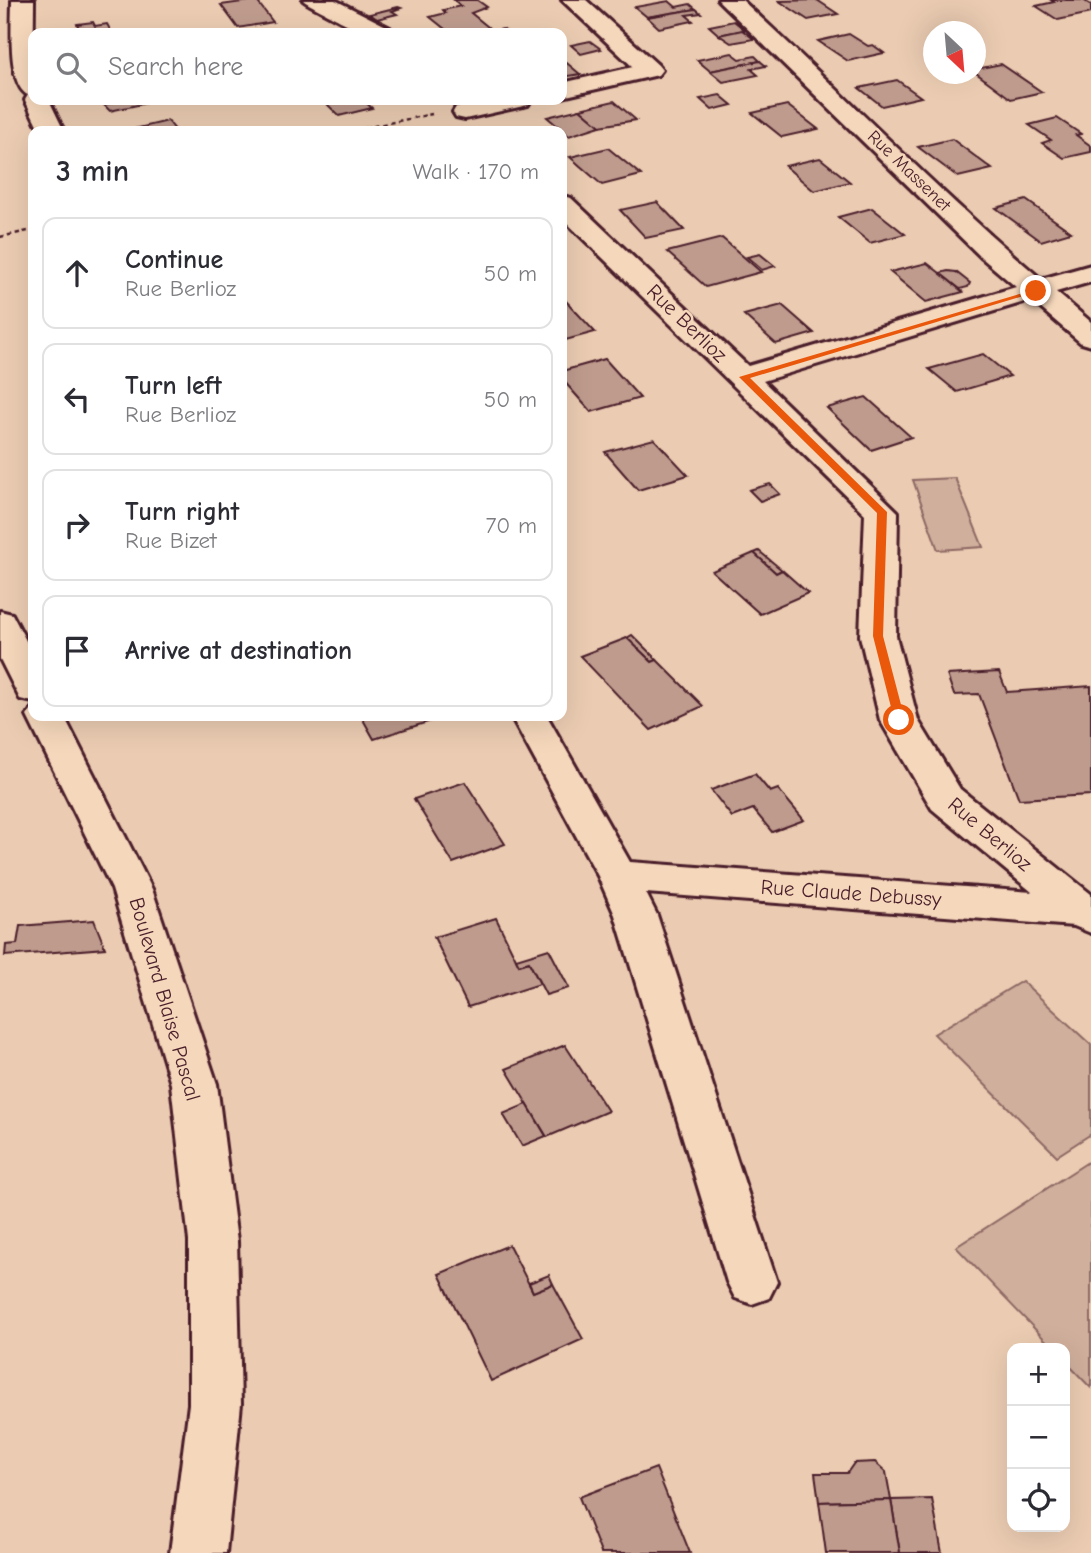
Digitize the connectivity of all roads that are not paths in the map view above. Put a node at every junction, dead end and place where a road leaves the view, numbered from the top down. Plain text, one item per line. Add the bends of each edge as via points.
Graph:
1 (23, 0) edge
2 (314, 0) edge
3 (573, 0) edge
4 (729, 0) edge
5 (373, 28) edge
6 (28, 76) edge
7 (567, 89) edge
8 (39, 105) edge
9 (460, 107) edge
10 (50, 126) edge
11 (481, 126) edge
12 (567, 209) edge
13 (1091, 273) edge
14 (1036, 291) junction
15 (1091, 337) edge
16 (744, 377) junction
17 (0, 622) edge
18 (28, 680) edge
19 (48, 721) edge
20 (532, 721) edge
21 (618, 876) junction
22 (1087, 914) edge
23 (752, 1282) dead end
24 (198, 1553) edge

1 - 6 street
2 - 5 street
3 - 7 street via 650,70
4 - 14 street, Rue Massenet
8 - 10 street
9 - 11 street
12 - 16 street, Rue Berlioz
13 - 14 street
14 - 15 street, Rue Massenet
14 - 16 street
16 - 22 street, Rue Berlioz via 882,512 878,636 899,720 946,799
17 - 18 street
19 - 24 street, Boulevard Blaise Pascal via 132,889 194,1084 213,1241 215,1404
20 - 21 street
21 - 22 street, Rue Claude Debussy
21 - 23 street via 636,915

